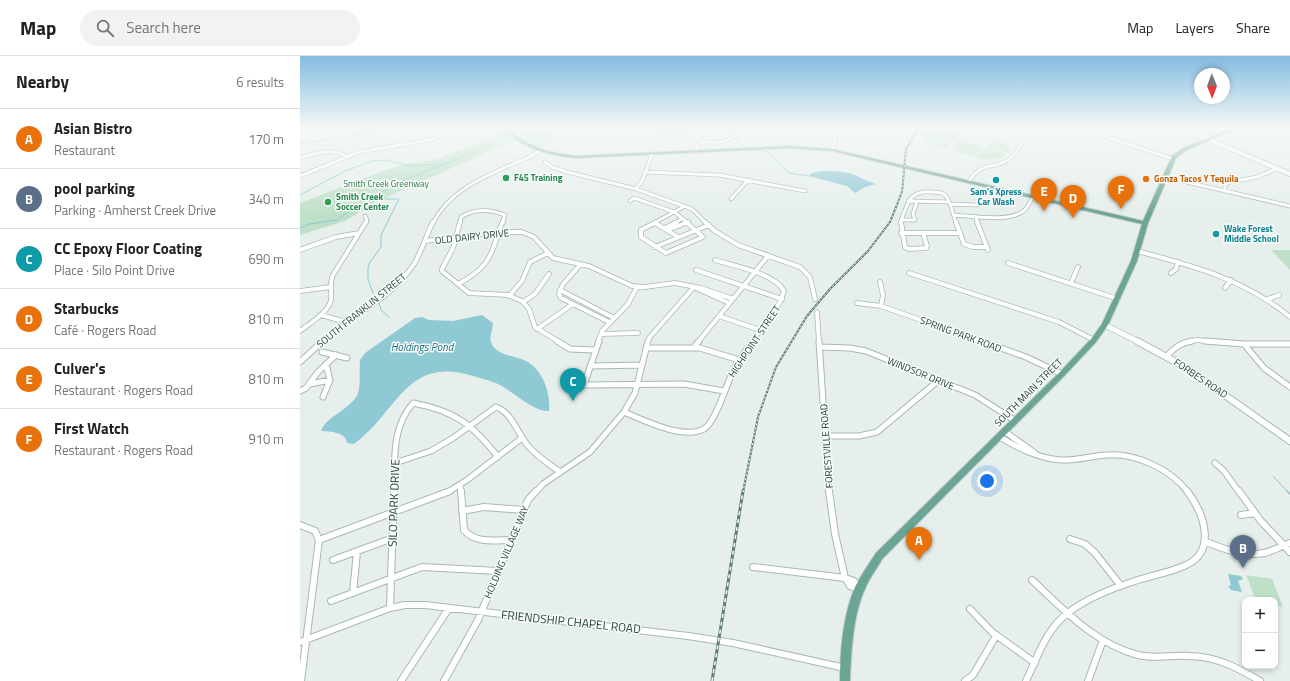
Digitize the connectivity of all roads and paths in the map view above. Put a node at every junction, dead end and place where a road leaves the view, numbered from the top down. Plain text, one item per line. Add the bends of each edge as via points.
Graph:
1 (343, 157) edge
2 (526, 157) edge
3 (651, 157) edge
4 (863, 157) edge
5 (1012, 157) edge
6 (1167, 157) edge
7 (1249, 157) edge
8 (1173, 159) joint
9 (545, 162) dead end
10 (1276, 169) junction
11 (646, 172) junction
12 (1290, 175) edge
13 (300, 176) edge
14 (1165, 177) junction
15 (748, 180) junction
16 (969, 182) junction
17 (636, 189) junction
18 (805, 191) dead end
19 (1224, 191) junction
20 (638, 196) dead end
21 (1033, 196) junction
22 (634, 198) junction
23 (731, 199) dead end
24 (630, 201) dead end
25 (908, 201) junction
26 (917, 201) junction
27 (949, 203) junction
28 (977, 205) dead end
29 (685, 206) junction
30 (1290, 206) edge
31 (674, 212) junction
32 (365, 216) dead end
33 (954, 216) junction
34 (974, 216) junction
35 (680, 220) dead end
36 (902, 220) junction
37 (655, 222) junction
38 (688, 222) junction
39 (1145, 223) junction
40 (709, 225) junction
41 (666, 230) junction
42 (696, 230) junction
43 (498, 232) junction
44 (359, 233) junction
45 (901, 233) junction
46 (923, 233) junction
47 (960, 233) junction
48 (456, 237) junction
49 (678, 237) junction
50 (425, 241) junction
51 (655, 247) junction
52 (300, 250) edge
53 (1137, 250) junction
54 (548, 253) junction
55 (768, 256) junction
56 (715, 260) dead end
57 (1178, 262) junction
58 (1008, 263) dead end
59 (581, 264) junction
60 (1078, 267) dead end
61 (696, 270) dead end
62 (754, 273) junction
63 (910, 273) dead end
64 (1171, 273) dead end
65 (549, 274) dead end
66 (1231, 280) junction
67 (880, 282) dead end
68 (1071, 283) junction
69 (457, 284) junction
70 (743, 286) junction
71 (330, 287) junction
72 (637, 287) junction
73 (694, 287) junction
74 (1225, 288) dead end
75 (560, 290) junction
76 (300, 291) edge
77 (1279, 295) dead end
78 (509, 296) junction
79 (733, 299) junction
80 (782, 299) junction
81 (815, 299) dead end
82 (1118, 299) junction
83 (1268, 299) junction
84 (523, 302) junction
85 (729, 303) junction
86 (857, 303) dead end
87 (573, 304) junction
88 (881, 306) junction
89 (817, 312) dead end
90 (321, 315) junction
91 (719, 316) junction
92 (1290, 317) edge
93 (614, 318) junction
94 (346, 322) junction
95 (609, 322) junction
96 (1105, 325) junction
97 (537, 329) junction
98 (760, 330) junction
99 (300, 331) edge
100 (638, 333) dead end
101 (601, 334) junction
102 (1094, 340) junction
103 (1244, 344) junction
104 (1290, 344) edge
105 (820, 347) junction
106 (646, 348) junction
107 (694, 348) junction
108 (596, 350) junction
109 (322, 352) dead end
110 (336, 355) junction
111 (1168, 356) junction
112 (347, 358) dead end
113 (739, 360) junction
114 (300, 362) edge
115 (326, 364) junction
116 (590, 366) junction
117 (642, 366) junction
118 (1062, 374) junction
119 (330, 380) junction
120 (939, 380) junction
121 (310, 384) junction
122 (637, 384) junction
123 (1290, 387) edge
124 (300, 391) edge
125 (724, 391) junction
126 (324, 397) dead end
127 (624, 412) junction
128 (1014, 420) junction
129 (471, 425) junction
130 (1001, 434) junction
131 (824, 436) junction
132 (522, 438) junction
133 (1290, 441) edge
134 (498, 457) junction
135 (395, 463) junction
136 (1215, 463) dead end
137 (560, 472) junction
138 (460, 485) junction
139 (524, 510) junction
140 (462, 511) junction
141 (394, 513) junction
142 (1255, 513) junction
143 (1241, 515) dead end
144 (300, 525) edge
145 (393, 538) junction
146 (1070, 539) dead end
147 (319, 540) junction
148 (512, 540) junction
149 (1206, 542) junction
150 (1287, 544) edge
151 (357, 552) junction
152 (1290, 552) edge
153 (333, 560) dead end
154 (753, 567) dead end
155 (498, 571) junction
156 (845, 578) junction
157 (391, 579) junction
158 (1032, 580) dead end
159 (1121, 586) junction
160 (860, 589) junction
161 (353, 593) junction
162 (331, 601) dead end
163 (390, 608) junction
164 (449, 608) junction
165 (970, 609) dead end
166 (482, 612) junction
167 (1068, 612) junction
168 (996, 636) junction
169 (1103, 640) junction
170 (303, 641) edge
171 (1035, 663) junction
172 (845, 668) junction
173 (301, 681) edge
174 (401, 681) edge
175 (444, 681) edge
176 (845, 681) edge
177 (965, 681) edge
178 (1026, 681) edge
179 (1088, 681) edge
180 (1260, 681) edge

1 - 13 street
2 - 50 street, SOUTH FRANKLIN STREET via 475,182 451,198 432,220
3 - 11 street
4 - 16 main road
5 - 16 street via 981,167
6 - 8 street
7 - 10 main road
8 - 14 main road, SOUTH MAIN STREET
9 - 17 street via 567,172
10 - 12 main road
10 - 19 street via 1258,176 1233,180 1226,184
11 - 15 street via 707,174
11 - 17 street
14 - 19 street
14 - 39 main road, SOUTH MAIN STREET
15 - 18 street
15 - 23 street
16 - 21 main road
17 - 29 street
19 - 30 street
20 - 22 street
21 - 34 street via 1023,212 1013,215
21 - 39 main road
22 - 24 street
22 - 31 street
25 - 26 street
25 - 27 street via 914,194 922,191 935,191 946,196
25 - 36 street
26 - 27 street
26 - 36 street via 913,214 915,220
27 - 28 street
27 - 33 street
29 - 31 street
29 - 40 street via 697,212
31 - 37 street
31 - 38 street
32 - 44 street via 368,220
33 - 34 street
33 - 47 street
34 - 47 street via 988,248 967,245 962,242
35 - 41 street
36 - 45 street
37 - 41 street
37 - 51 street via 641,230 640,236
38 - 41 street
38 - 42 street
39 - 53 main road, SOUTH MAIN STREET
40 - 42 street
40 - 55 street via 738,245
41 - 49 street
42 - 49 street
42 - 51 street via 703,237 666,253
43 - 48 street, OLD DAIRY DRIVE
43 - 48 street via 505,215 474,211 461,217
43 - 54 street, OLD DAIRY DRIVE via 516,231 528,234
43 - 69 street via 496,245 483,269
44 - 52 street via 336,237
44 - 71 street via 333,275
45 - 46 street
45 - 46 street via 905,248 924,249 927,247
46 - 47 street
48 - 50 street, OLD DAIRY DRIVE
48 - 69 street via 442,269
49 - 51 street
50 - 94 street, SOUTH FRANKLIN STREET via 418,259 404,277
53 - 57 street
53 - 82 main road, SOUTH MAIN STREET
54 - 59 street, OLD DAIRY DRIVE via 560,260
54 - 78 street via 530,262 522,281
55 - 62 street
55 - 81 street via 784,260 806,272
56 - 62 street, HIGHPOINT STREET
57 - 64 street via 1176,269
57 - 66 street
58 - 68 street
59 - 72 street, OLD DAIRY DRIVE
59 - 75 street
60 - 68 street
61 - 70 street
62 - 70 street
62 - 80 street, HIGHPOINT STREET via 773,279 781,285 784,291
63 - 102 street via 1059,322
65 - 84 street via 535,294
66 - 74 street
66 - 83 street
67 - 88 street via 883,295
68 - 82 street
69 - 78 street via 469,293
70 - 79 street
70 - 80 street
71 - 76 street
71 - 90 street via 331,301
72 - 73 street, OLD DAIRY DRIVE via 675,282
72 - 93 street via 628,304
73 - 79 street, OLD DAIRY DRIVE
73 - 85 street, OLD DAIRY DRIVE
73 - 106 street, HOLDING VILLAGE WAY via 649,338
75 - 87 street via 562,298
75 - 93 street
77 - 83 street
78 - 84 street
79 - 85 street
80 - 98 street, HIGHPOINT STREET
82 - 96 main road, SOUTH MAIN STREET
83 - 92 street
84 - 97 street via 529,308
85 - 91 street
86 - 88 street, SPRING PARK ROAD
87 - 95 street
87 - 97 street
88 - 118 street, SPRING PARK ROAD via 1026,357
89 - 105 street, FORESTVILLE ROAD
90 - 94 street
90 - 99 street
91 - 98 street
91 - 107 street
93 - 95 street
94 - 114 street, SOUTH FRANKLIN STREET via 322,340
95 - 101 street
96 - 102 main road, SOUTH MAIN STREET
96 - 111 main road, FORBES ROAD
97 - 108 street via 570,349
98 - 113 street, HIGHPOINT STREET
100 - 101 street
101 - 108 street
102 - 118 main road, SOUTH MAIN STREET
103 - 104 street
103 - 111 street via 1188,341 1175,347
103 - 123 street via 1262,368
105 - 120 street, WINDSOR DRIVE via 866,350
105 - 131 street, FORESTVILLE ROAD
106 - 107 street
106 - 117 street, HOLDING VILLAGE WAY
107 - 113 street via 710,350
108 - 116 street
109 - 110 street
110 - 112 street
110 - 115 street
111 - 133 main road, FORBES ROAD
113 - 125 street, HIGHPOINT STREET
115 - 119 street
115 - 121 street
116 - 117 street
116 - 122 street via 584,385
117 - 122 street, HOLDING VILLAGE WAY
118 - 128 main road, SOUTH MAIN STREET
119 - 121 street
119 - 126 street
120 - 128 street, WINDSOR DRIVE via 981,398
120 - 131 street via 877,432 859,436
121 - 124 street
122 - 125 street via 690,384
122 - 127 street, HOLDING VILLAGE WAY via 634,397
125 - 127 street, HIGHPOINT STREET via 709,424 699,430 671,430
127 - 137 street, HOLDING VILLAGE WAY via 590,452
128 - 130 main road, SOUTH MAIN STREET
129 - 132 street via 496,407 500,408
129 - 134 street
129 - 135 street via 431,451
129 - 135 street, SILO PARK DRIVE via 439,408 413,403 403,415 396,430
130 - 149 street via 1019,450 1062,460 1113,455 1148,462 1176,480 1197,504 1203,517
130 - 160 main road, SOUTH MAIN STREET via 879,556
131 - 156 street, FORESTVILLE ROAD via 835,534
132 - 134 street
132 - 137 street via 538,457
134 - 138 street
135 - 141 street, SILO PARK DRIVE
136 - 142 street via 1224,471
137 - 139 street, HOLDING VILLAGE WAY via 532,494
138 - 140 street
138 - 141 street via 445,494
139 - 140 street via 484,507
139 - 148 street, HOLDING VILLAGE WAY
140 - 148 street via 464,530 471,538
141 - 145 street, SILO PARK DRIVE
141 - 147 street
142 - 143 street
142 - 150 street
144 - 147 street via 315,531
145 - 151 street
145 - 157 street, SILO PARK DRIVE
146 - 159 street via 1085,544 1095,553
147 - 170 street
148 - 155 street, HOLDING VILLAGE WAY
149 - 150 street via 1254,554 1263,554
149 - 159 street via 1196,560 1185,566
150 - 152 street
151 - 153 street
151 - 161 street
154 - 156 street
155 - 157 street via 422,567
155 - 166 street, HOLDING VILLAGE WAY
156 - 160 street via 858,584
157 - 161 street
157 - 163 street, SILO PARK DRIVE
158 - 167 street
159 - 167 street via 1090,597
160 - 172 main road, SOUTH MAIN STREET via 852,616
161 - 162 street
163 - 164 street, FRIENDSHIP CHAPEL ROAD via 405,605
163 - 170 street, FRIENDSHIP CHAPEL ROAD
164 - 166 street, FRIENDSHIP CHAPEL ROAD
164 - 174 street
165 - 168 street
166 - 172 street, FRIENDSHIP CHAPEL ROAD via 688,636
166 - 175 street, HOLDING VILLAGE WAY
167 - 169 street
167 - 171 street via 1046,639
168 - 171 street
168 - 177 street via 973,675
169 - 179 street
169 - 180 street via 1123,651 1139,655 1204,656 1218,660
170 - 173 street
171 - 178 street
172 - 176 main road, SOUTH MAIN STREET

